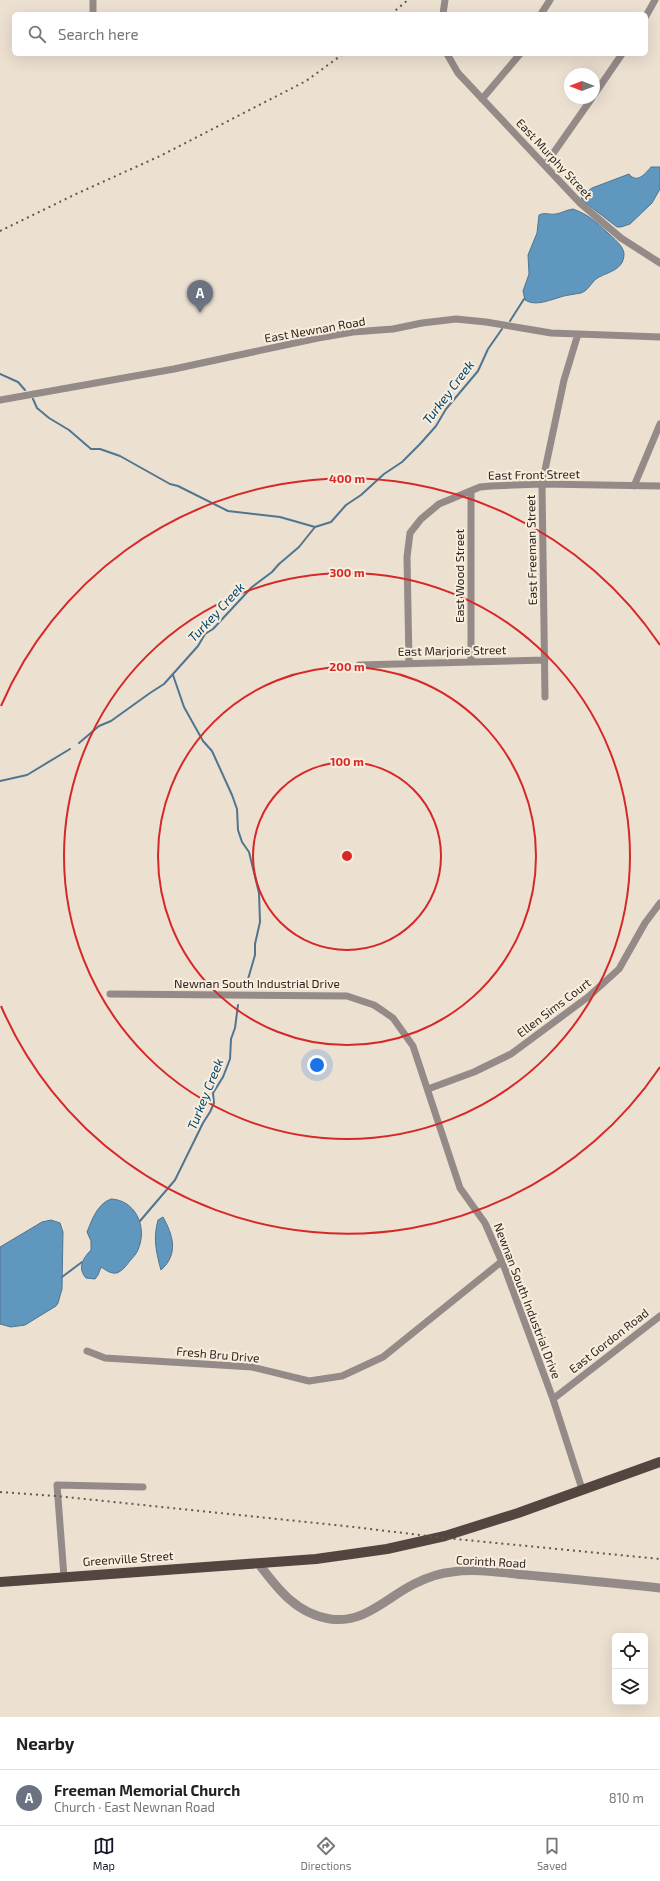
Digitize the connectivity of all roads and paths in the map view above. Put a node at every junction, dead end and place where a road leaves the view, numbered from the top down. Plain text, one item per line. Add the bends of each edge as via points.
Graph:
1 (93, 0) edge
2 (445, 0) edge
3 (550, 0) edge
4 (655, 0) edge
5 (93, 12) edge
6 (443, 12) edge
7 (542, 12) edge
8 (648, 12) edge
9 (448, 56) edge
10 (518, 56) edge
11 (621, 56) edge
12 (600, 86) edge
13 (482, 98) junction
14 (588, 104) edge
15 (545, 165) junction
16 (660, 263) edge
17 (578, 334) junction
18 (660, 337) edge
19 (0, 400) edge
20 (660, 424) edge
21 (542, 484) junction
22 (634, 486) junction
23 (660, 486) edge
24 (471, 491) junction
25 (545, 660) junction
26 (471, 661) junction
27 (409, 662) junction
28 (359, 665) dead end
29 (545, 697) dead end
30 (660, 903) edge
31 (110, 994) dead end
32 (428, 1089) junction
33 (501, 1262) junction
34 (660, 1316) edge
35 (87, 1351) dead end
36 (553, 1399) junction
37 (660, 1462) edge
38 (143, 1487) dead end
39 (582, 1489) junction
40 (258, 1563) junction
41 (64, 1577) junction
42 (0, 1582) edge
43 (660, 1588) edge

1 - 5 street
2 - 6 street
3 - 7 street
4 - 8 street
9 - 13 street, East Murphy Street via 458,72
10 - 13 street
11 - 12 street
13 - 15 street, East Murphy Street
14 - 15 street
15 - 16 street, East Murphy Street via 580,203 621,238
17 - 18 street, East Newnan Road
17 - 19 street, East Newnan Road via 551,333 456,319 393,330 353,332 318,338 174,369
17 - 21 street, East Freeman Street via 564,380
20 - 22 street
21 - 22 street, East Front Street
21 - 24 street, East Front Street via 491,486
21 - 25 street, East Freeman Street
22 - 23 street, East Front Street
24 - 26 street, East Wood Street
24 - 27 street, East Front Street via 439,504 421,519 410,533 407,557
25 - 26 street, East Marjorie Street
25 - 29 street, East Freeman Street
26 - 27 street, East Marjorie Street
27 - 28 street, East Marjorie Street
30 - 32 street, Ellen Sims Court via 645,923 619,969 588,998 511,1054 474,1072
31 - 32 street, Newnan South Industrial Drive via 347,996 374,1005 393,1018 413,1046
32 - 33 street, Newnan South Industrial Drive via 460,1188 485,1223
33 - 35 street, Fresh Bru Drive via 383,1357 342,1376 309,1381 252,1367 105,1358
33 - 36 street, Newnan South Industrial Drive
34 - 36 street, East Gordon Road
36 - 39 street, Newnan South Industrial Drive
37 - 39 main road, Greenville Street
38 - 41 street via 57,1485
39 - 40 main road, Greenville Street via 476,1527 411,1544 352,1554
40 - 41 main road, Greenville Street
40 - 43 street, Corinth Road via 291,1602 314,1615 337,1620 365,1614 414,1584 432,1576 452,1572 485,1571
41 - 42 main road, Greenville Street

